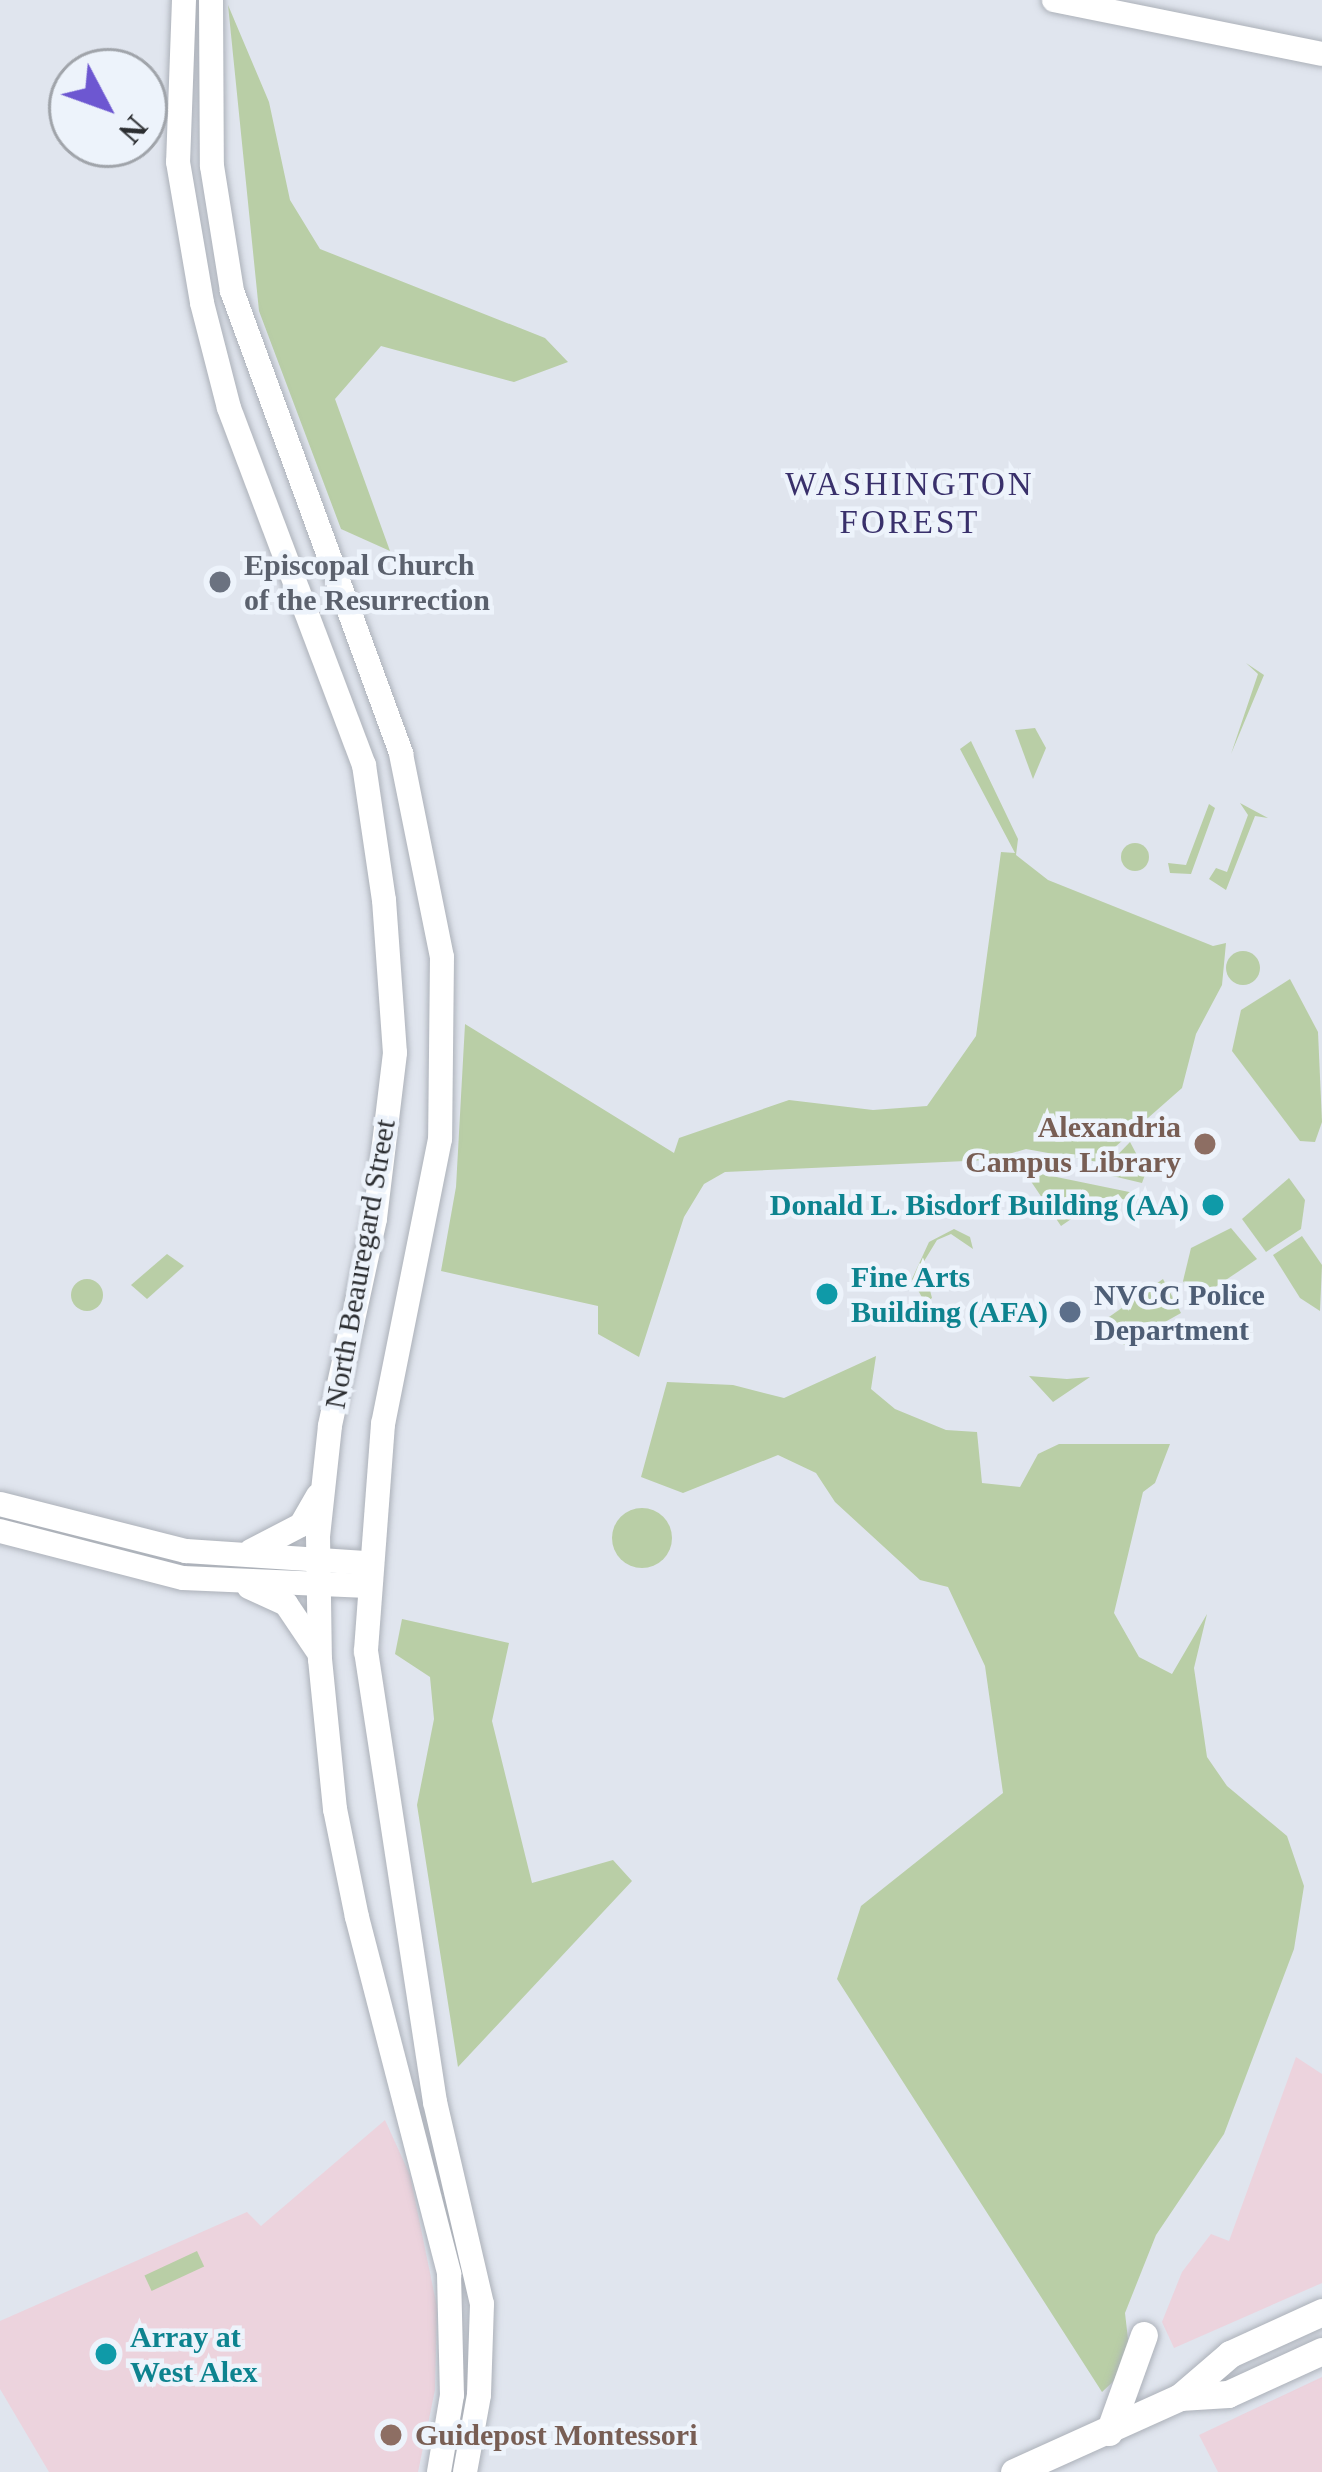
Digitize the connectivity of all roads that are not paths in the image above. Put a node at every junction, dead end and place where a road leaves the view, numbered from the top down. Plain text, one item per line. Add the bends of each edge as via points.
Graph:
1 (184, 0) edge
2 (211, 0) edge
3 (1054, 0) edge
4 (1322, 54) edge
5 (325, 1471) junction
6 (0, 1504) edge
7 (0, 1531) edge
8 (221, 1568) junction
9 (318, 1572) junction
10 (368, 1575) junction
11 (320, 1659) junction
12 (1322, 2312) edge
13 (1144, 2335) dead end
14 (1322, 2351) edge
15 (1180, 2397) junction
16 (1109, 2432) junction
17 (439, 2472) edge
18 (466, 2472) edge
19 (1014, 2472) edge

1 - 5 main road, North Beauregard Street via 178,162 198,285 229,408 370,786 392,978 394,1053 378,1196
2 - 10 main road, North Beauregard Street via 212,166 232,290 401,754 442,956 440,1139 382,1424
3 - 4 main road
5 - 8 main road via 301,1525
5 - 9 main road, North Beauregard Street
6 - 8 main road
7 - 8 main road via 136,1568
8 - 9 main road
8 - 11 main road via 286,1604
9 - 10 main road
9 - 11 main road, North Beauregard Street
10 - 18 main road, North Beauregard Street via 375,1730 435,2102 482,2304
11 - 17 main road, North Beauregard Street via 357,1917 449,2275 452,2395
12 - 15 main road via 1230,2354
13 - 16 main road
14 - 15 main road via 1228,2394
15 - 16 main road
16 - 19 main road

